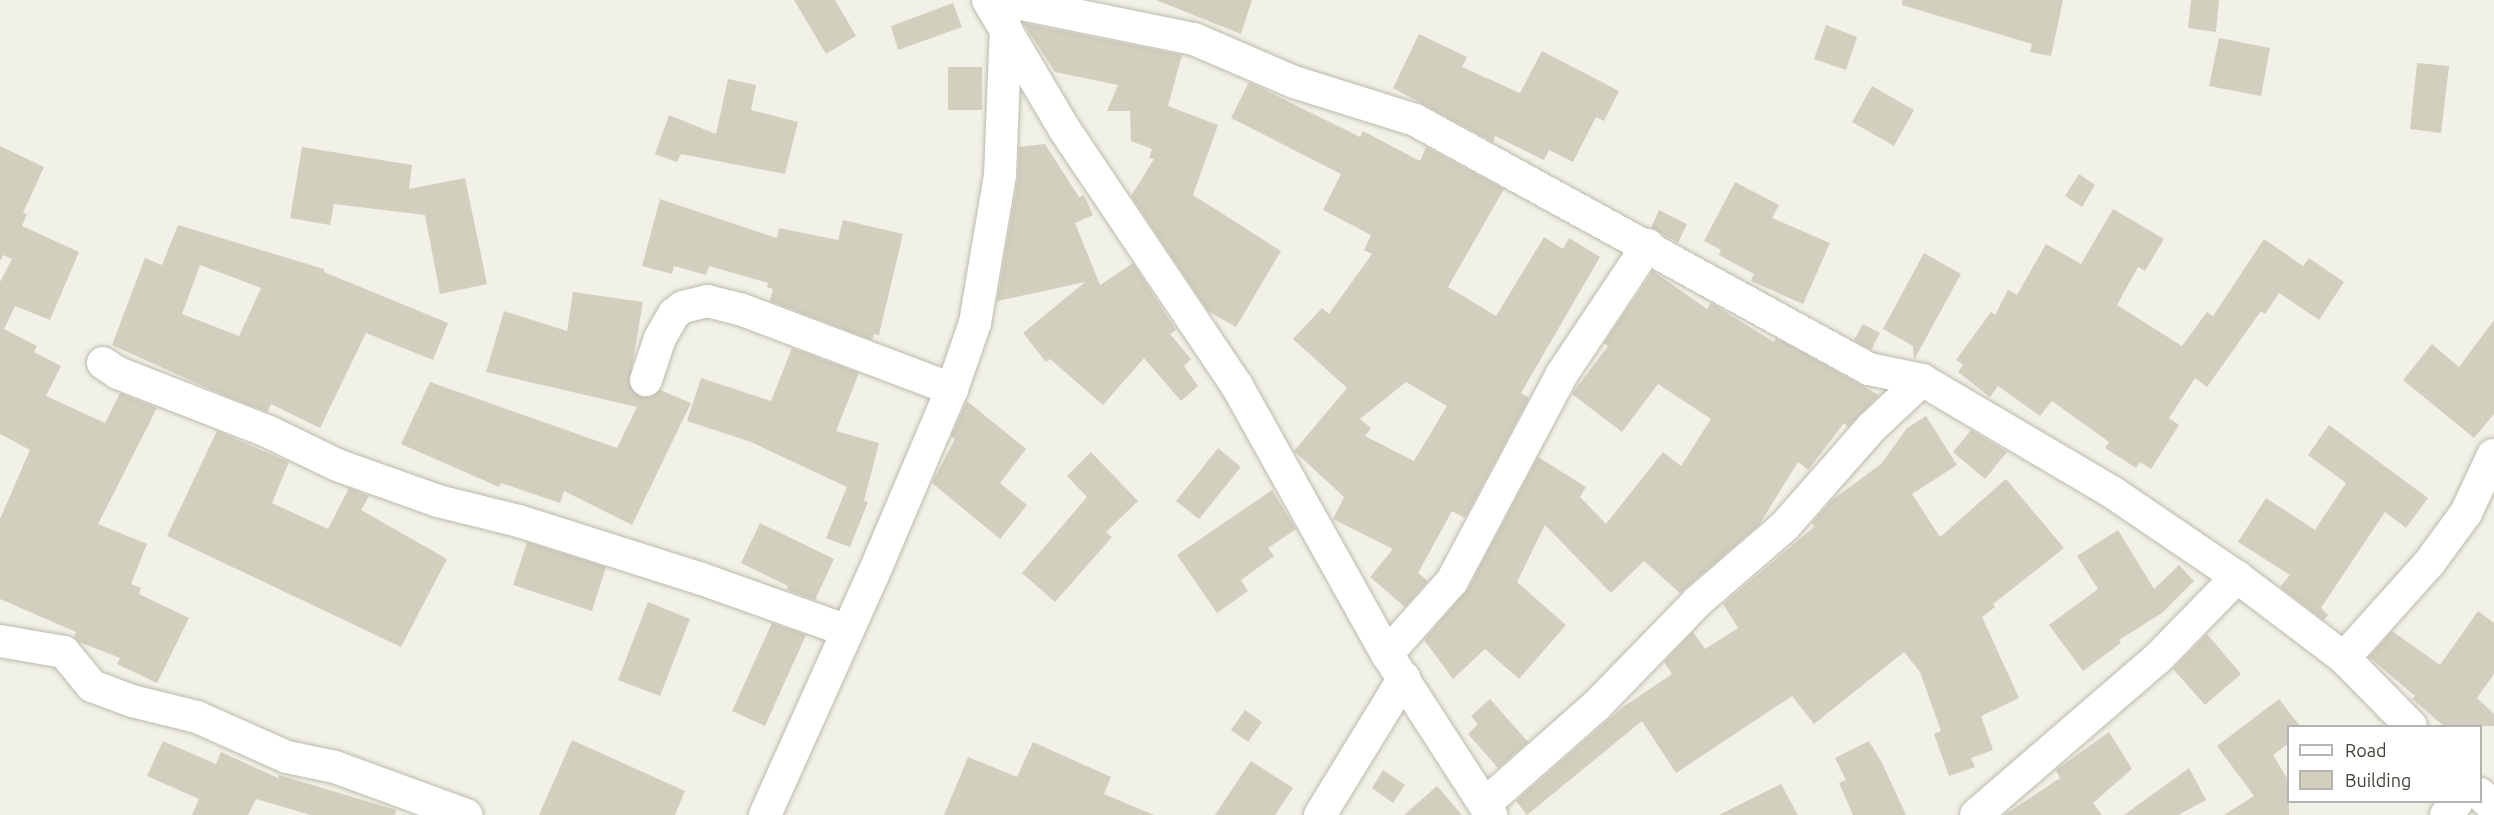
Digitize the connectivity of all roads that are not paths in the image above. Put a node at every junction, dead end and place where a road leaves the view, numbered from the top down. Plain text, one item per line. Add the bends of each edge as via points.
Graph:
1 (988, 0) edge
2 (1004, 14) edge
3 (1648, 245) junction
4 (103, 363) dead end
5 (646, 380) dead end
6 (1922, 380) junction
7 (952, 389) junction
8 (2493, 455) edge
9 (2237, 578) junction
10 (848, 631) junction
11 (0, 641) edge
12 (2344, 658) junction
13 (1396, 666) junction
14 (2410, 725) edge
15 (2482, 795) edge
16 (2455, 803) edge
17 (2494, 807) edge
18 (1489, 809) edge
19 (466, 815) edge
20 (765, 815) edge
21 (1320, 815) edge
22 (1976, 815) edge
23 (2446, 815) edge

1 - 2 street
2 - 3 street via 1194,39 1294,82 1415,120
2 - 7 street via 1000,175 975,323
2 - 13 street via 1065,130 1237,386
3 - 6 street via 1869,369
3 - 13 street via 1562,374 1452,581
4 - 10 street via 118,373 268,432 338,465 438,501 519,521 699,578
5 - 7 street via 660,338 674,314 683,306 707,302 740,309
6 - 9 street via 2112,492
6 - 18 street via 1872,426 1784,527 1697,602
7 - 10 street
8 - 12 street via 2466,513 2430,562
9 - 12 street
9 - 22 street via 2157,659
10 - 20 street
11 - 19 street via 64,652 92,686 132,701 197,717 287,757 335,767
12 - 14 street
13 - 18 street
13 - 21 street
15 - 17 street
16 - 23 street

